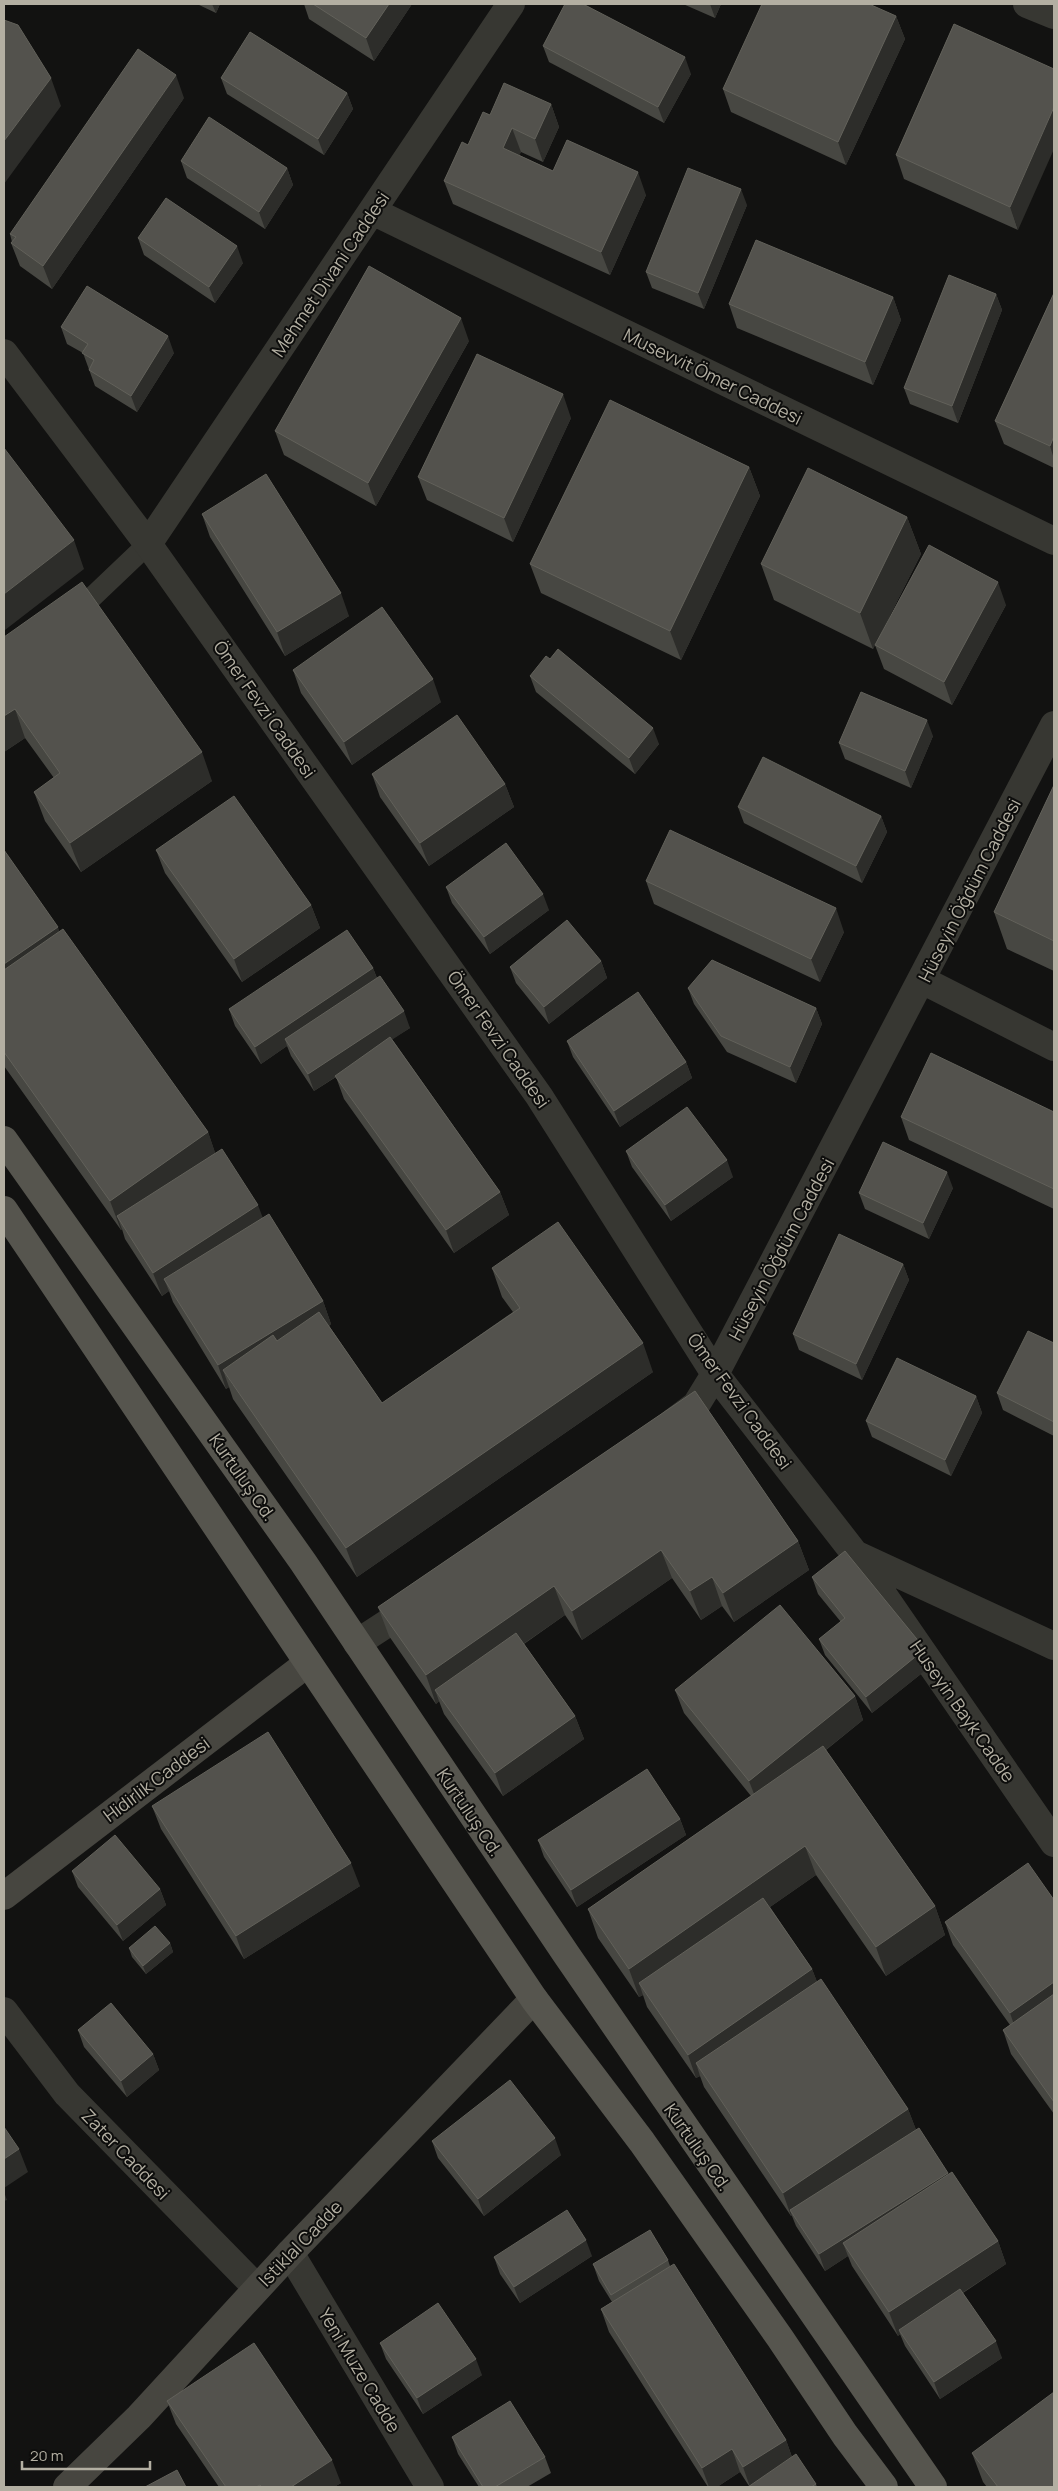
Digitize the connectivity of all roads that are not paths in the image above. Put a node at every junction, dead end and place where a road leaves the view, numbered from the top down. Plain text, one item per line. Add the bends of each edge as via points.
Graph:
1 (511, 4) edge
2 (1027, 4) edge
3 (1054, 15) edge
4 (372, 211) junction
5 (4, 353) edge
6 (1054, 541) edge
7 (148, 544) junction
8 (53, 625) edge
9 (1054, 725) edge
10 (922, 980) junction
11 (1054, 1047) edge
12 (4, 1140) edge
13 (4, 1210) edge
14 (715, 1374) junction
15 (650, 1439) edge
16 (855, 1554) junction
17 (438, 1589) edge
18 (357, 1643) junction
19 (1054, 1646) edge
20 (308, 1663) junction
21 (1054, 1843) edge
22 (4, 1896) edge
23 (534, 1999) junction
24 (4, 2011) edge
25 (290, 2253) junction
26 (257, 2288) junction
27 (67, 2487) edge
28 (430, 2487) edge
29 (884, 2487) edge
30 (933, 2487) edge

1 - 4 street, Mehmet Divani Caddesi
2 - 3 street
4 - 6 street, Musevvit Ömer Caddesi
4 - 7 street, Mehmet Divani Caddesi
5 - 7 street, Ömer Fevzi Caddesi
7 - 8 lane via 85,604
7 - 14 street, Ömer Fevzi Caddesi via 539,1096
9 - 10 street, Hüseyin Öğdüm Caddesi
10 - 11 street
10 - 14 street, Hüseyin Öğdüm Caddesi
12 - 18 main road, Kurtuluş Cd.
13 - 20 main road
14 - 15 street, Hüseyin Öğdüm Caddesi via 696,1405
14 - 16 street, Ömer Fevzi Caddesi
16 - 19 street, Ömer Fevzi Caddesi
16 - 21 street, Huseyin Bayk Cadde
17 - 18 street
18 - 30 main road, Kurtuluş Cd. via 566,1954
20 - 22 street, Hidirlik Caddesi
20 - 23 main road
23 - 25 street, Istiklal Cadde
23 - 29 main road via 676,2191
24 - 26 street, Zater Caddesi via 67,2094
25 - 26 street, Istiklal Cadde
25 - 28 street, Yeni Muze Cadde
26 - 27 street, Istiklal Cadde via 139,2417

